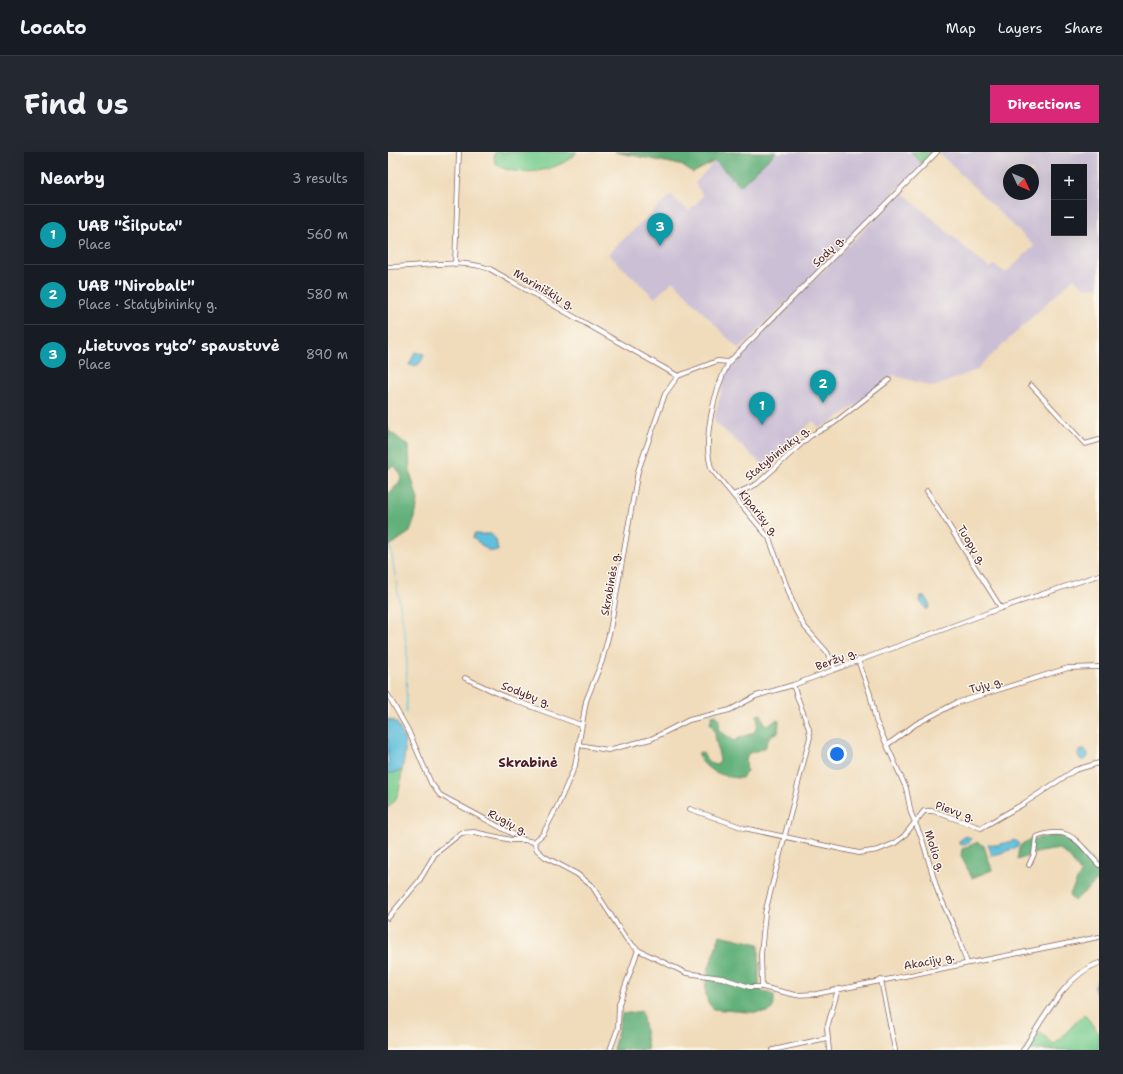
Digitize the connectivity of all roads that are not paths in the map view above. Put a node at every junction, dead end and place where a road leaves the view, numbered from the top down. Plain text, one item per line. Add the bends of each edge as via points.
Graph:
1 (459, 152) edge
2 (937, 152) edge
3 (455, 264) junction
4 (388, 267) edge
5 (729, 362) junction
6 (678, 376) junction
7 (889, 380) dead end
8 (1031, 385) dead end
9 (1099, 440) edge
10 (928, 491) dead end
11 (733, 495) junction
12 (1099, 575) edge
13 (1001, 608) junction
14 (858, 660) junction
15 (1099, 667) edge
16 (835, 669) junction
17 (465, 678) dead end
18 (793, 685) junction
19 (388, 695) edge
20 (581, 725) junction
21 (579, 745) junction
22 (887, 745) junction
23 (1099, 764) edge
24 (690, 809) dead end
25 (915, 821) junction
26 (784, 837) junction
27 (524, 840) junction
28 (534, 842) junction
29 (1029, 865) dead end
30 (1099, 865) edge
31 (388, 918) edge
32 (1099, 937) edge
33 (638, 950) junction
34 (967, 962) junction
35 (1099, 963) edge
36 (881, 980) junction
37 (762, 987) junction
38 (838, 989) junction
39 (827, 1038) junction
40 (610, 1050) edge
41 (773, 1050) edge
42 (829, 1050) edge
43 (895, 1050) edge
44 (1023, 1050) edge

1 - 3 street
2 - 5 street, Sodų g.
3 - 4 street, Mariniškių g.
3 - 6 street, Mariniškių g. via 479,265 490,269
5 - 6 street via 717,361
5 - 11 street, Kiparisų g. via 717,388 708,444 712,470
6 - 20 street, Skrabinės g. via 665,394 638,471 610,630 602,661 586,701
7 - 11 street, Statybininkų g. via 834,422 810,436 757,484
8 - 9 street via 1085,444
10 - 13 street, Tuopų g.
11 - 16 street, Kiparisų g. via 769,538 795,609 804,626 827,652
12 - 13 street, Beržų g.
13 - 14 street, Beržų g.
14 - 16 street, Beržų g.
14 - 22 street, Molio g. via 876,721
15 - 22 street, Tujų g. via 1068,668 956,703 916,724
16 - 18 street, Beržų g.
17 - 20 street, Sodybų g. via 508,698
18 - 21 street, Beržų g. via 756,696 730,710 689,720 651,739 608,750
18 - 26 street via 810,737
19 - 27 street, Rugių g. via 408,730 431,783 440,795
20 - 21 street, Skrabinės g.
21 - 28 street, Skrabinės g. via 575,766 565,790 543,834
22 - 25 street, Molio g. via 906,788
23 - 25 street, Pievų g. via 1075,770 981,828 933,811 924,811
24 - 26 street, Pievų g. via 727,823
25 - 26 street, Pievų g. via 895,843 870,852 848,851
25 - 34 street, Molio g. via 938,892
26 - 37 street via 763,927
27 - 28 street, Rugių g.
27 - 31 street via 511,840 474,832 461,833 435,854 419,881
28 - 33 street, Rugių g. via 537,850 545,857 577,874 592,886 627,940
29 - 30 street via 1034,854 1036,837 1056,831 1068,834
32 - 34 street, Akacijų g.
33 - 37 street, Akacijų g. via 686,973 722,978 750,987
33 - 40 street via 619,1004 618,1028
34 - 36 street, Akacijų g.
35 - 44 street via 1087,967 1076,975 1051,1006
36 - 38 street, Akacijų g.
36 - 43 street
37 - 38 street, Akacijų g. via 796,995
38 - 39 street via 830,1012
39 - 41 street
39 - 42 street

